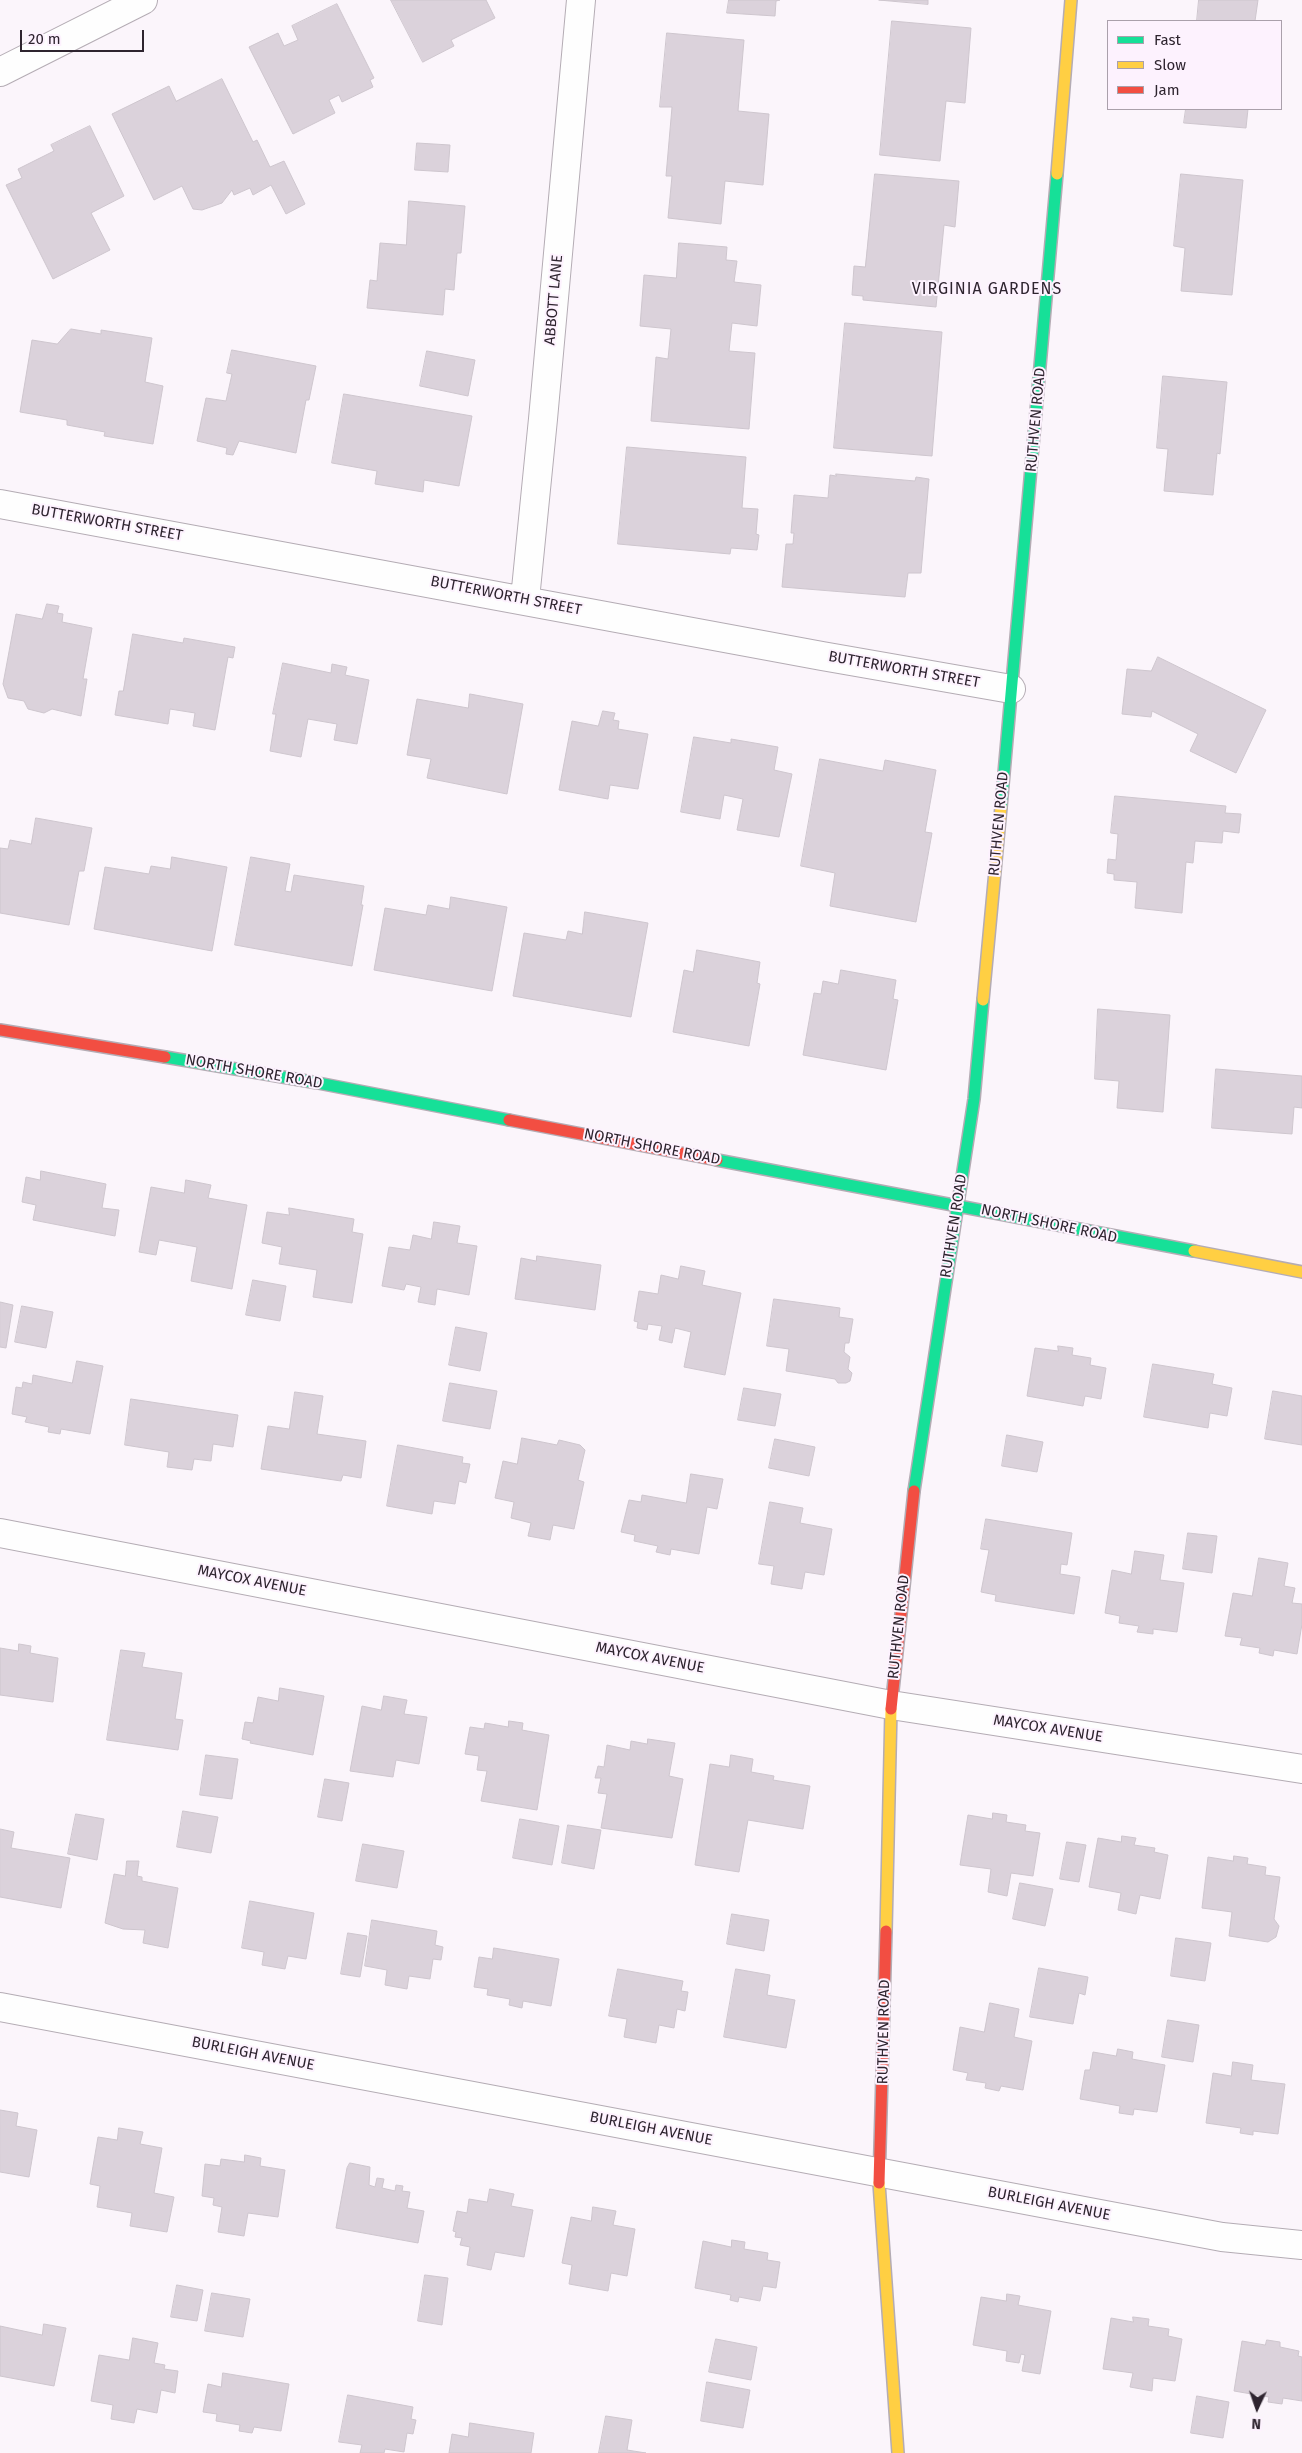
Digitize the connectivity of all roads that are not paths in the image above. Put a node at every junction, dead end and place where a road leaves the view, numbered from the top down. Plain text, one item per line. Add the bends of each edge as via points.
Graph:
1 (143, 0) edge
2 (581, 0) edge
3 (1071, 0) edge
4 (0, 72) edge
5 (0, 504) edge
6 (524, 599) junction
7 (1011, 689) junction
8 (0, 1030) edge
9 (957, 1205) junction
10 (1302, 1272) edge
11 (0, 1533) edge
12 (891, 1705) junction
13 (1302, 1769) edge
14 (0, 2007) edge
15 (880, 2172) junction
16 (1302, 2245) edge
17 (898, 2453) edge

1 - 4 street
2 - 6 street, ABBOTT LANE
3 - 7 street, RUTHVEN ROAD
5 - 6 street, BUTTERWORTH STREET
6 - 7 street, BUTTERWORTH STREET
7 - 9 street, RUTHVEN ROAD via 974,1098
8 - 9 street, NORTH SHORE ROAD via 327,1084
9 - 10 street, NORTH SHORE ROAD
9 - 12 street, RUTHVEN ROAD via 910,1518
11 - 12 street, MAYCOX AVENUE
12 - 13 street, MAYCOX AVENUE
12 - 15 street, RUTHVEN ROAD
14 - 15 street, BURLEIGH AVENUE
15 - 16 street, BURLEIGH AVENUE via 1222,2237
15 - 17 street, RUTHVEN ROAD via 879,2200

